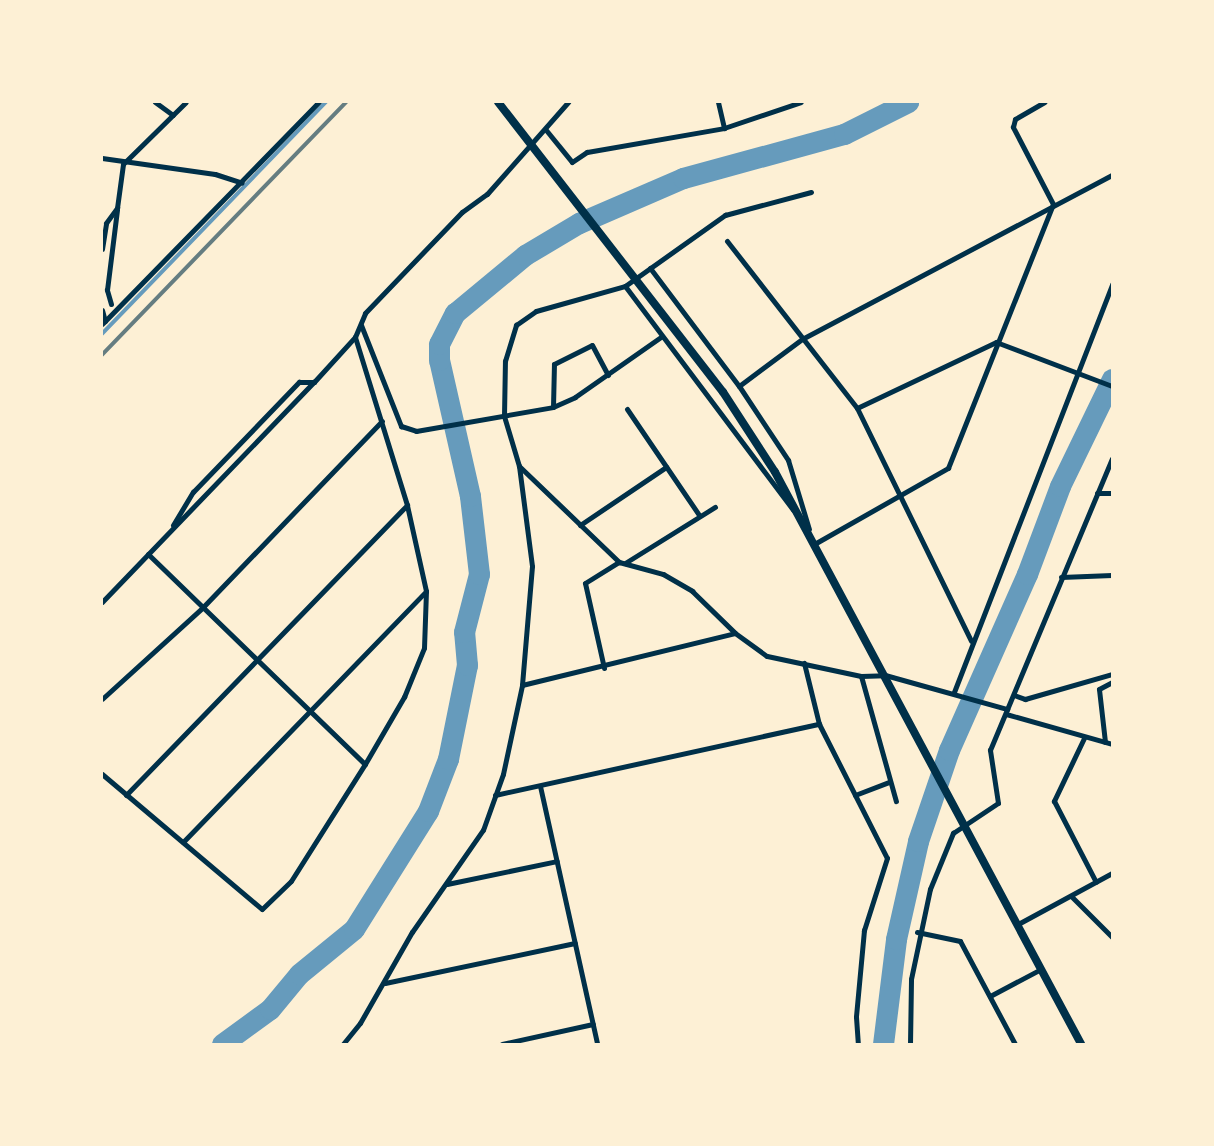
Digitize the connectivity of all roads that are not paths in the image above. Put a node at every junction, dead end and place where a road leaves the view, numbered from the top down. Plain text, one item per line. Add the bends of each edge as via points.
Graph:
1 (155, 102) edge
2 (186, 102) edge
3 (319, 102) edge
4 (498, 102) edge
5 (568, 102) edge
6 (718, 102) edge
7 (801, 102) edge
8 (1045, 102) edge
9 (173, 115) junction
10 (724, 128) junction
11 (546, 131) junction
12 (102, 158) edge
13 (123, 164) junction
14 (1112, 175) edge
15 (242, 183) junction
16 (811, 192) dead end
17 (1053, 204) junction
18 (117, 208) junction
19 (727, 241) dead end
20 (102, 249) edge
21 (650, 268) junction
22 (1112, 284) edge
23 (625, 286) junction
24 (111, 304) dead end
25 (102, 310) edge
26 (103, 323) edge
27 (361, 325) junction
28 (662, 336) junction
29 (355, 337) junction
30 (802, 339) junction
31 (996, 342) junction
32 (608, 375) junction
33 (1084, 375) junction
34 (314, 382) junction
35 (739, 386) junction
36 (1112, 386) edge
37 (553, 407) junction
38 (857, 408) junction
39 (627, 409) dead end
40 (504, 416) junction
41 (382, 421) junction
42 (1112, 458) edge
43 (519, 466) junction
44 (666, 467) junction
45 (1097, 493) junction
46 (1112, 493) edge
47 (899, 496) junction
48 (407, 505) junction
49 (715, 507) dead end
50 (699, 515) junction
51 (580, 525) junction
52 (809, 530) junction
53 (169, 533) junction
54 (816, 543) junction
55 (148, 554) junction
56 (622, 562) junction
57 (1112, 575) edge
58 (1061, 576) junction
59 (426, 592) junction
60 (102, 602) edge
61 (202, 607) junction
62 (735, 634) junction
63 (971, 641) junction
64 (256, 659) junction
65 (804, 663) junction
66 (604, 668) junction
67 (1112, 674) edge
68 (885, 675) junction
69 (861, 676) junction
70 (1112, 682) edge
71 (522, 685) junction
72 (954, 692) junction
73 (1014, 695) junction
74 (102, 699) edge
75 (1005, 710) junction
76 (310, 711) junction
77 (1112, 714) edge
78 (1104, 717) junction
79 (819, 723) junction
80 (1084, 738) junction
81 (1105, 742) junction
82 (1112, 744) edge
83 (365, 764) junction
84 (102, 774) edge
85 (889, 782) junction
86 (540, 786) junction
87 (126, 795) junction
88 (495, 795) junction
89 (855, 795) junction
90 (896, 801) dead end
91 (963, 820) junction
92 (183, 842) junction
93 (557, 861) junction
94 (1112, 873) edge
95 (1096, 882) junction
96 (447, 884) junction
97 (1071, 896) junction
98 (1018, 924) junction
99 (918, 932) junction
100 (1112, 937) edge
101 (575, 943) junction
102 (1041, 969) junction
103 (384, 983) junction
104 (990, 996) junction
105 (593, 1024) junction
106 (343, 1045) edge
107 (502, 1045) edge
108 (597, 1045) edge
109 (858, 1045) edge
110 (910, 1045) edge
111 (1015, 1045) edge
112 (1081, 1045) edge

1 - 9 street
2 - 9 street
3 - 15 street
4 - 52 main road via 723,392
5 - 11 street
6 - 10 street
7 - 10 street
8 - 17 street via 1015,119 1013,127
9 - 13 street
10 - 11 street via 587,152 572,162
11 - 27 street via 365,313
12 - 13 street
13 - 15 street via 215,174
13 - 18 street
14 - 17 street
15 - 26 street
16 - 21 street via 725,215
17 - 30 street
17 - 31 street
18 - 20 street via 106,223
18 - 24 street via 107,290
19 - 30 street
21 - 23 street
21 - 35 street
22 - 33 street
23 - 28 street
23 - 40 street via 524,317 516,325 505,361
25 - 26 street
27 - 29 street
27 - 40 street via 401,426 416,430
28 - 32 street
28 - 52 street via 755,465
29 - 34 street
29 - 41 street
30 - 35 street
30 - 38 street
31 - 33 street
31 - 38 street
31 - 47 street via 948,468
32 - 37 street
32 - 37 street via 592,345 554,364
33 - 36 street
33 - 63 street
34 - 53 street
34 - 53 street via 299,382 236,446 193,492
35 - 52 street via 788,460
37 - 40 street
38 - 47 street
39 - 44 street
40 - 43 street
41 - 48 street
41 - 61 street
42 - 45 street
43 - 51 street
43 - 71 street via 532,566
44 - 50 street
44 - 51 street
45 - 46 street
45 - 58 street
47 - 54 street
47 - 63 street
48 - 59 street
48 - 64 street
49 - 50 street
50 - 56 street
51 - 56 street
52 - 54 main road
53 - 55 street
54 - 68 main road
55 - 60 street
55 - 61 street
56 - 62 street via 663,574 692,591
56 - 66 street via 585,583
57 - 58 street
58 - 73 street
59 - 76 street
59 - 83 street via 424,648 404,697
61 - 64 street
61 - 74 street
62 - 65 street via 767,656
62 - 66 street
63 - 72 street
64 - 76 street
64 - 87 street
65 - 69 street
65 - 79 street
66 - 71 street
67 - 73 street via 1025,699
68 - 69 street
68 - 72 street
68 - 91 main road
69 - 85 street
70 - 78 street via 1099,690
71 - 88 street
72 - 75 street
73 - 75 street
75 - 80 street
75 - 91 street via 990,750 998,803
76 - 83 street
76 - 92 street
77 - 78 street
78 - 81 street
79 - 86 street
79 - 89 street
80 - 81 street
80 - 95 street via 1054,802
81 - 82 street
83 - 92 street via 291,881 262,909
84 - 87 street
85 - 89 street
85 - 90 street
86 - 88 street
86 - 93 street
87 - 92 street
88 - 96 street via 483,830
89 - 109 street via 887,858 864,930
91 - 98 main road
91 - 99 street via 953,832
93 - 96 street
93 - 101 street
94 - 95 street
95 - 97 street
96 - 103 street via 412,932
97 - 98 street
97 - 100 street
98 - 102 main road
99 - 104 street via 960,941
99 - 110 street
101 - 103 street
101 - 105 street
102 - 104 street
102 - 112 main road
103 - 106 street
104 - 111 street
105 - 107 street
105 - 108 street

